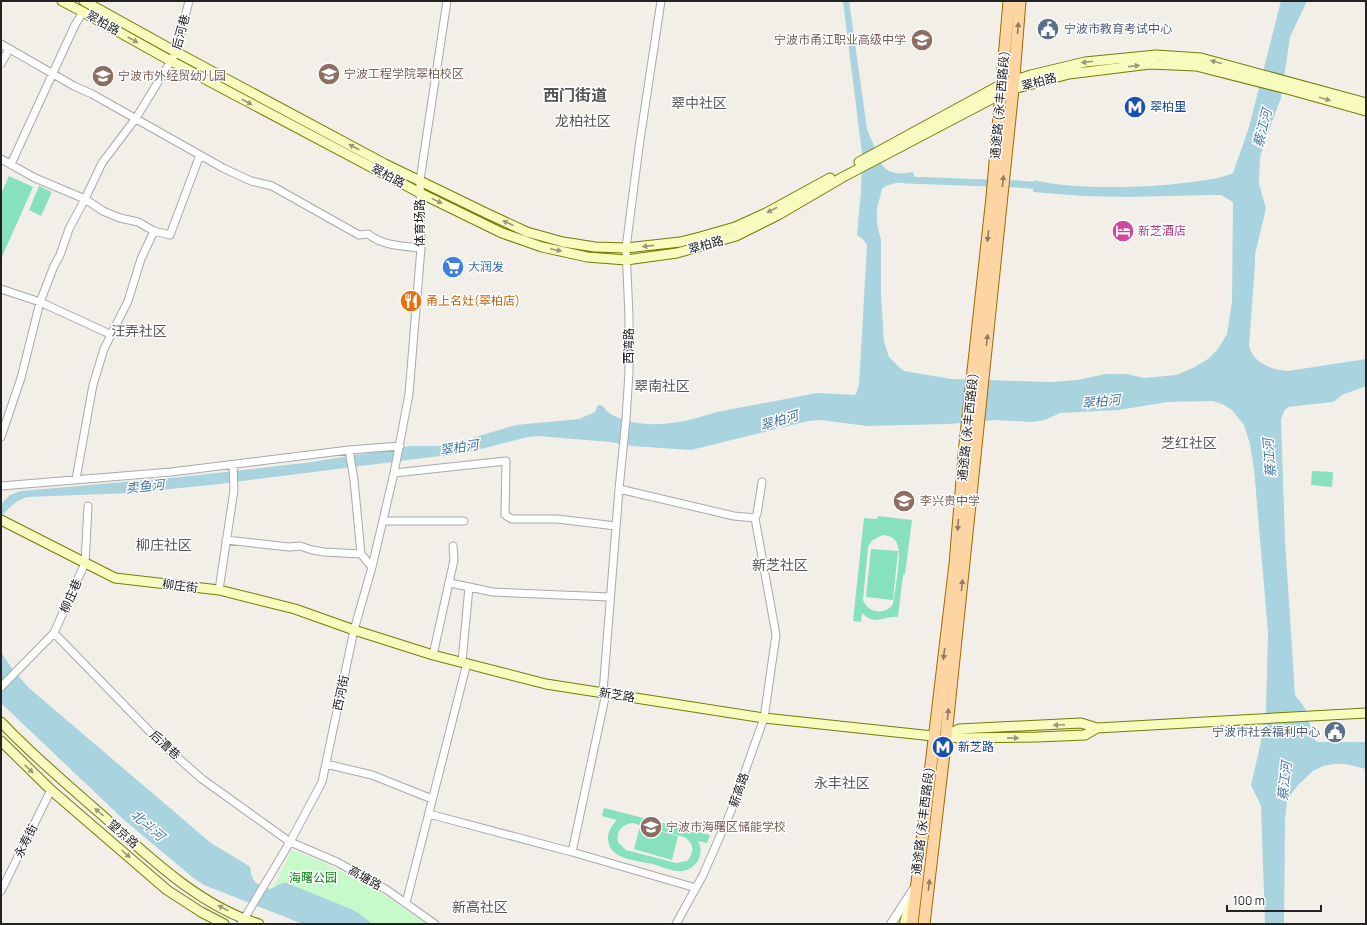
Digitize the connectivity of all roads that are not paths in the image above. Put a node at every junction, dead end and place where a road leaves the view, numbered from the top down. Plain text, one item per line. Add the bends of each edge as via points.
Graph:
1 (62, 1) edge
2 (84, 1) edge
3 (189, 1) edge
4 (447, 1) edge
5 (661, 1) edge
6 (1009, 1) edge
7 (1020, 1) edge
8 (83, 12) junction
9 (1, 44) edge
10 (9, 49) junction
11 (176, 52) junction
12 (171, 61) junction
13 (1, 64) edge
14 (53, 73) junction
15 (1013, 84) junction
16 (1288, 85) junction
17 (1002, 89) junction
18 (1366, 103) edge
19 (1366, 111) edge
20 (136, 118) junction
21 (200, 155) junction
22 (1, 159) edge
23 (11, 164) junction
24 (1000, 165) junction
25 (843, 174) junction
26 (420, 180) junction
27 (420, 193) junction
28 (85, 199) junction
29 (154, 231) junction
30 (421, 248) junction
31 (626, 248) junction
32 (626, 260) junction
33 (1, 289) edge
34 (40, 302) junction
35 (112, 334) junction
36 (978, 378) junction
37 (1, 437) edge
38 (400, 446) junction
39 (350, 453) junction
40 (233, 467) junction
41 (394, 473) junction
42 (76, 479) junction
43 (762, 482) dead end
44 (1, 486) edge
45 (619, 489) junction
46 (88, 506) dead end
47 (755, 518) junction
48 (1, 520) edge
49 (383, 520) junction
50 (464, 522) dead end
51 (616, 526) junction
52 (226, 540) junction
53 (453, 546) dead end
54 (361, 554) junction
55 (85, 563) junction
56 (372, 566) junction
57 (450, 583) junction
58 (469, 587) junction
59 (219, 590) junction
60 (610, 597) junction
61 (354, 630) junction
62 (54, 633) junction
63 (433, 655) junction
64 (465, 663) junction
65 (1, 687) edge
66 (604, 693) junction
67 (1366, 713) edge
68 (764, 718) junction
69 (1, 722) edge
70 (933, 736) junction
71 (946, 736) junction
72 (1, 741) edge
73 (326, 764) junction
74 (50, 790) junction
75 (432, 799) junction
76 (428, 814) junction
77 (290, 842) junction
78 (572, 852) junction
79 (916, 887) junction
80 (696, 888) junction
81 (1, 891) edge
82 (406, 903) junction
83 (243, 922) edge
84 (925, 922) edge
85 (224, 924) edge
86 (259, 924) edge
87 (435, 924) edge
88 (676, 924) edge
89 (891, 924) edge
90 (904, 924) edge
91 (912, 924) edge

1 - 8 main road, 翠柏路
2 - 11 main road, 翠柏路
3 - 11 street, 后河巷
4 - 26 street, 体育场路
5 - 31 street, 西湾路
6 - 17 main road, 通途路 (永丰西路段)
15 -> 7 main road, 通途路 (永丰西路段)
8 -> 12 main road, 翠柏路
8 - 14 street
9 - 10 street
10 - 13 street
10 - 14 street
11 - 12 street, 后河巷
26 -> 11 main road, 翠柏路
12 - 20 street, 后河巷
12 -> 27 main road, 翠柏路
14 - 20 street
14 - 23 street
15 - 16 main road, 翠柏路 via 1150,64 1196,66
15 - 17 main road, 翠柏路
15 - 24 main road, 通途路 (永丰西路段)
16 - 18 main road, 翠柏路
16 -> 19 main road, 翠柏路
17 - 24 main road, 通途路 (永丰西路段)
17 - 25 main road, 翠柏路
20 - 21 street
20 - 28 street, 后河巷 via 102,163
21 - 29 street via 170,235
21 - 30 street via 251,181 272,186 360,235 368,234 391,245
22 - 23 street
23 - 28 street via 35,178
24 - 36 main road, 通途路 (永丰西路段)
25 -> 31 main road, 翠柏路 via 735,227 680,242
25 - 32 main road, 翠柏路 via 778,215 736,236 677,254
26 - 27 street, 体育场路
31 -> 26 main road, 翠柏路 via 563,242 527,232
27 - 30 street, 体育场路
27 -> 32 main road, 翠柏路 via 502,232 542,247 587,257
28 - 29 street via 103,211 138,222
28 - 34 street, 后河巷 via 69,229
29 - 35 street via 141,259 128,301
30 - 38 street, 体育场路 via 409,394
31 - 32 street, 西湾路
32 - 45 street, 西湾路 via 630,342
33 - 34 street
34 - 35 street
34 - 37 street, 后河巷 via 21,378
35 - 42 street via 104,349 93,385
36 -> 70 main road, 通途路 (永丰西路段) via 965,444 955,564
71 -> 36 main road, 通途路 (永丰西路段) via 977,437
38 - 39 street
38 - 41 street, 体育场路
39 - 40 street
39 - 54 street
40 - 42 street
40 - 52 street via 234,490
41 - 49 street, 西河街
41 - 51 street via 506,461 505,514 512,519 557,519
42 - 44 street
43 - 47 street
45 - 47 street via 734,516
45 - 51 street, 西湾路
46 - 55 street, 柳庄巷
47 - 68 street, 薪高路 via 776,635
48 - 55 main road, 柳庄街
49 - 50 street
49 - 56 street, 西河街
51 - 60 street, 西湾路
52 - 54 street
52 - 59 street
53 - 57 street via 454,560
54 - 56 street
55 - 59 main road, 柳庄街 via 115,578
55 - 62 street, 柳庄巷
56 - 61 street, 西河街
57 - 58 street
57 - 63 street
58 - 60 street via 493,592
58 - 64 street
59 - 61 main road, 柳庄街 via 296,609
60 - 66 street, 西湾路
61 - 63 main road, 新芝路
61 - 73 street, 西河街
62 - 65 street, 柳庄巷
62 - 77 street, 后漕巷 via 160,742 202,779
63 - 64 main road, 新芝路
64 - 66 main road, 新芝路 via 546,684
64 - 75 street
66 - 68 main road, 新芝路
66 - 78 street, 西湾路
67 - 71 main road via 1097,728 1085,735 959,738
68 - 70 main road, 新芝路
68 - 80 street, 薪高路 via 731,812
83 -> 69 main road, 望京路 via 163,869 26,749
70 - 79 main road, 通途路 (永丰西路段)
84 -> 71 main road, 通途路 (永丰西路段)
72 -> 74 main road, 望京路
73 - 75 street via 372,775
73 - 77 street, 西河街 via 322,782
74 - 81 street, 永寿街
74 -> 85 main road, 望京路 via 167,890
75 - 76 street
76 - 78 street
76 - 82 street
77 - 82 street, 高塘路 via 337,862
77 - 83 street, 西河街
78 - 80 street
79 - 89 street
79 - 90 main road
79 - 91 main road, 通途路 (永丰西路段)
80 - 88 street, 薪高路
82 - 87 street, 高塘路
83 - 86 main road, 望京路

